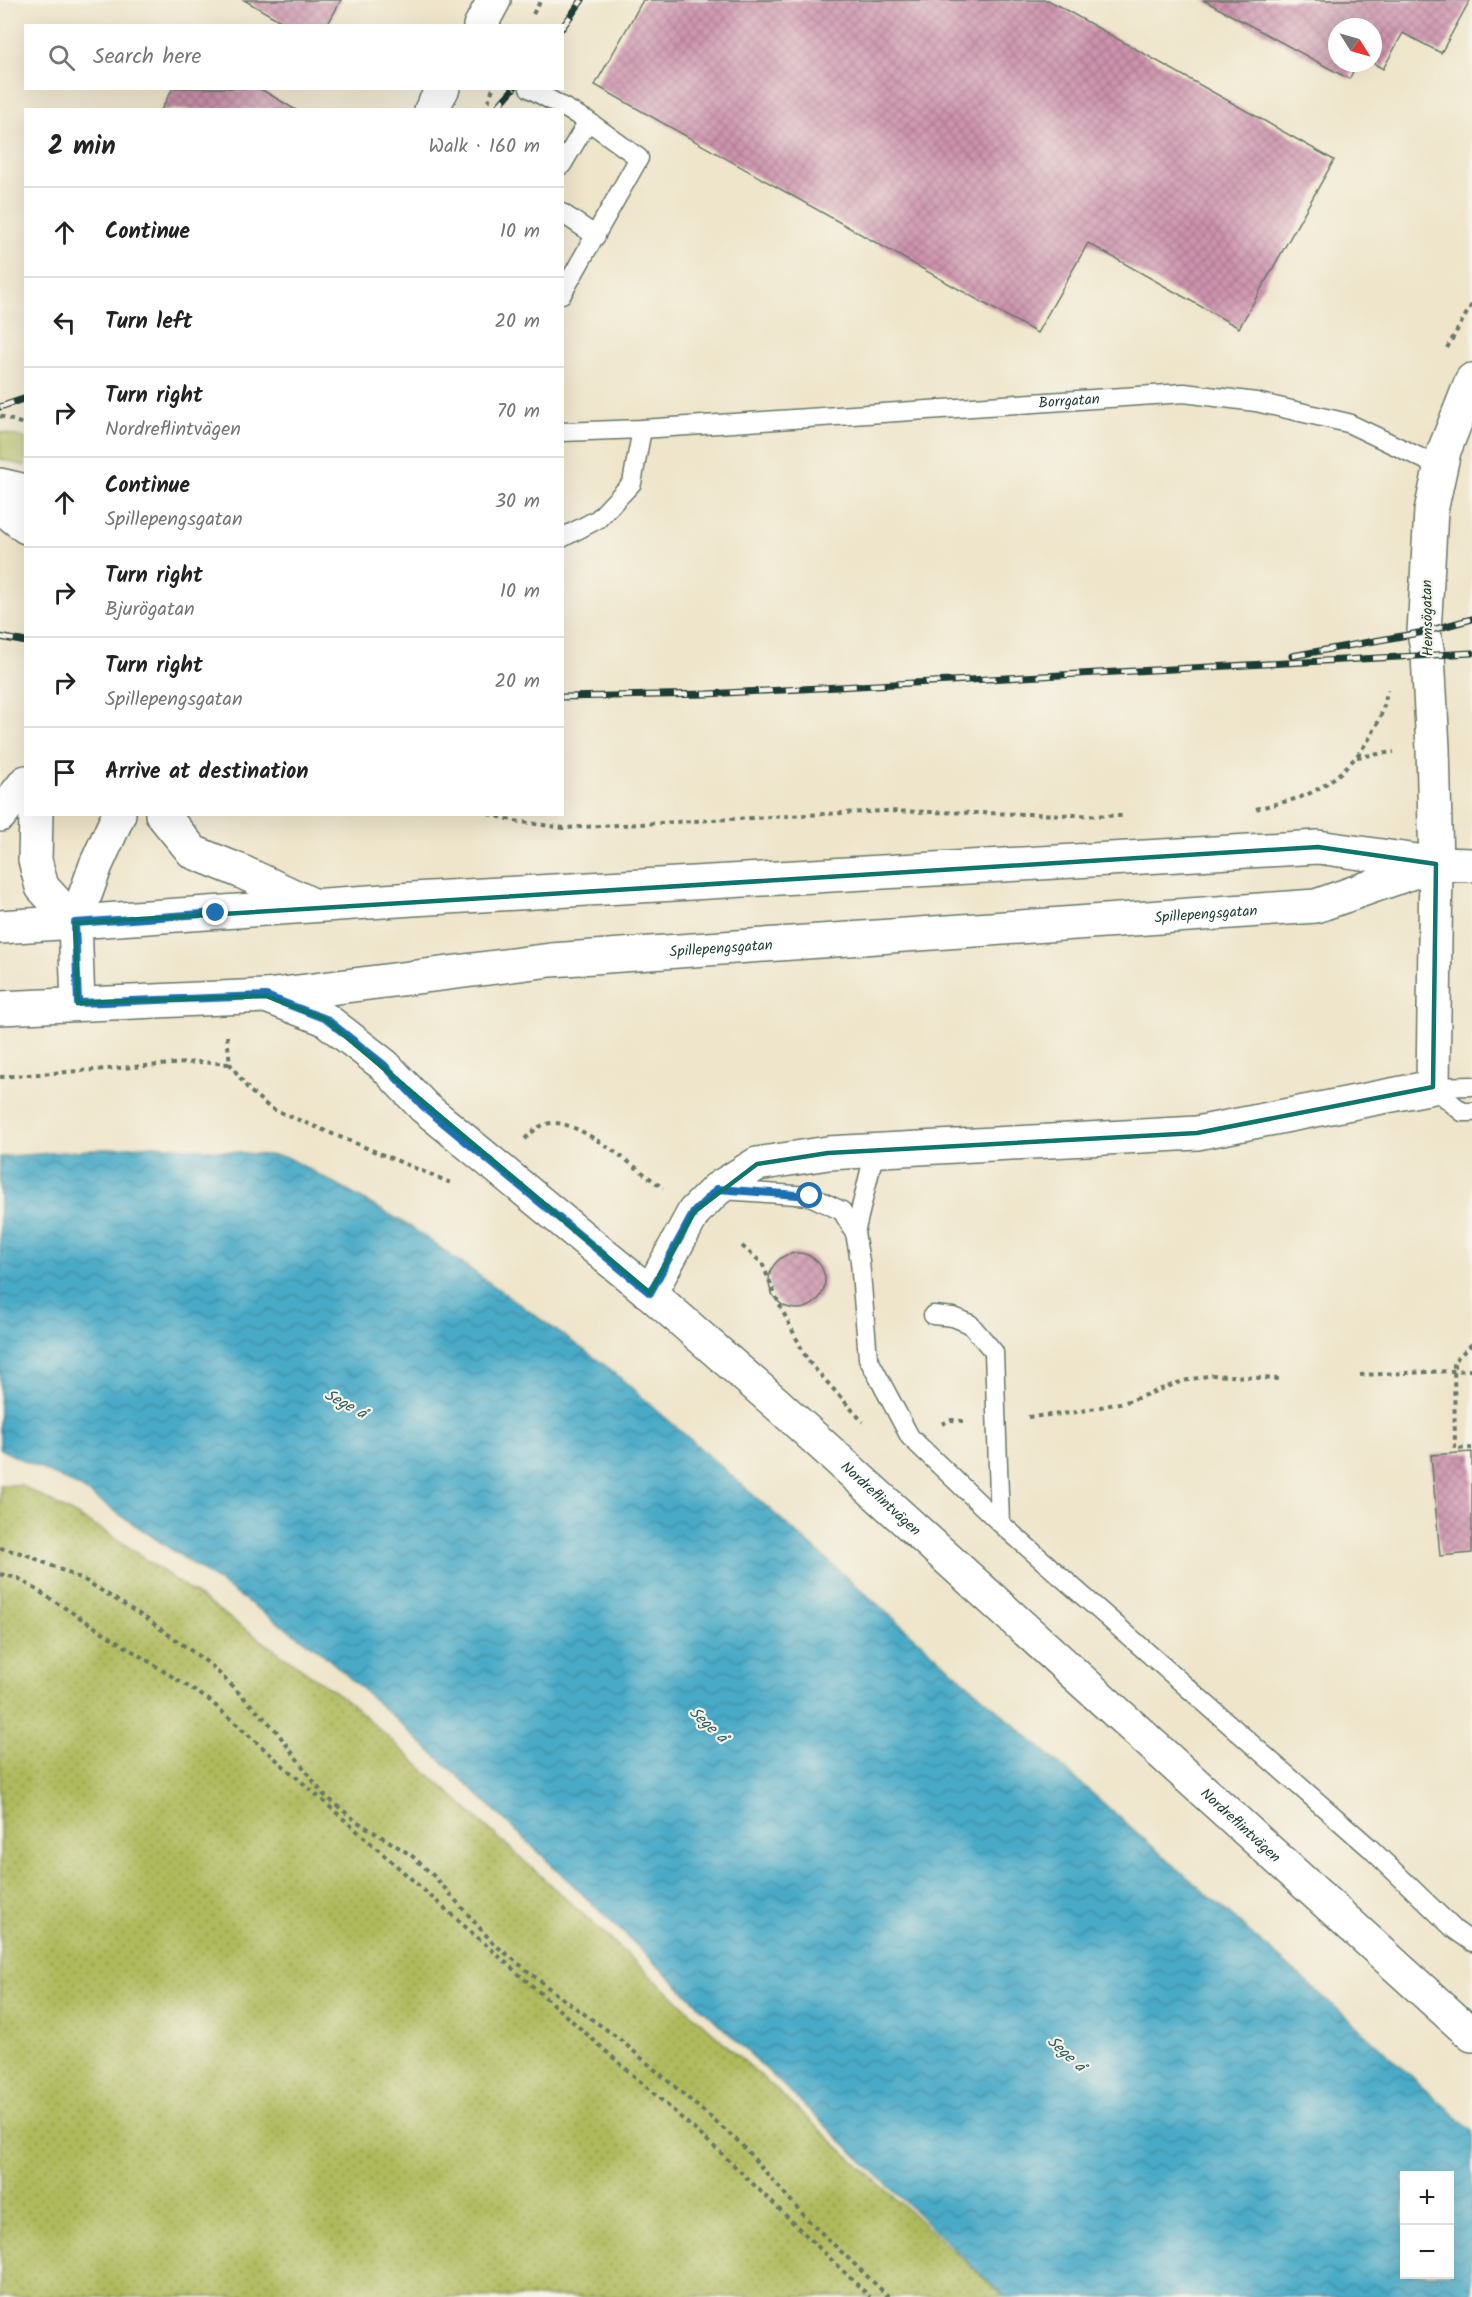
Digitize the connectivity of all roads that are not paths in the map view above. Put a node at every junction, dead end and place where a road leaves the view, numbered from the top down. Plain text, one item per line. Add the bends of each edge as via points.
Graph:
1 (494, 0) edge
2 (481, 24) edge
3 (442, 90) edge
4 (453, 90) edge
5 (533, 90) edge
6 (432, 108) edge
7 (449, 108) edge
8 (588, 121) junction
9 (564, 162) edge
10 (564, 214) edge
11 (596, 236) junction
12 (564, 291) edge
13 (1472, 380) edge
14 (642, 429) junction
15 (564, 432) edge
16 (1440, 467) junction
17 (0, 485) edge
18 (24, 491) edge
19 (0, 506) edge
20 (24, 525) edge
21 (564, 537) edge
22 (24, 785) edge
23 (0, 815) edge
24 (36, 816) edge
25 (118, 816) edge
26 (164, 816) edge
27 (1436, 864) junction
28 (1472, 865) edge
29 (315, 906) junction
30 (75, 923) junction
31 (0, 927) edge
32 (266, 996) junction
33 (78, 1003) junction
34 (0, 1008) edge
35 (1472, 1086) edge
36 (1433, 1088) junction
37 (1472, 1112) edge
38 (875, 1150) junction
39 (717, 1189) junction
40 (855, 1233) junction
41 (650, 1293) junction
42 (933, 1315) dead end
43 (1000, 1523) junction
44 (1472, 1942) edge
45 (1472, 2035) edge

1 - 2 street
3 - 6 street
4 - 7 street
5 - 8 lane
8 - 9 lane
8 - 11 lane via 639,159
10 - 11 lane
11 - 12 lane
13 - 16 street, Hemsögatan
14 - 15 lane, Borrgatan
14 - 16 lane, Borrgatan via 1184,393 1256,402 1348,423
14 - 21 lane via 632,483 598,519
16 - 27 street, Hemsögatan via 1431,511 1424,632
17 - 18 street
19 - 20 street
22 - 23 street
24 - 30 street via 35,860 42,887
25 - 30 street
26 - 29 street via 193,852
27 - 28 street, Spillepengsgatan
27 - 29 street, Spillepengsgatan via 1318,847
27 - 32 street, Spillepengsgatan via 1316,906 551,960
27 - 36 street, Hemsögatan
29 - 30 street, Spillepengsgatan
30 - 31 street, Spillepengsgatan
30 - 33 street
32 - 33 street, Spillepengsgatan
32 - 41 street, Nordreflintvägen via 326,1019 384,1065 424,1107
33 - 34 street, Spillepengsgatan
35 - 36 lane
36 - 37 lane via 1462,1112
36 - 38 street via 1197,1133
38 - 39 street via 757,1164
38 - 40 lane
39 - 40 lane via 810,1196 842,1211
39 - 41 street via 694,1212
40 - 43 lane via 868,1358 910,1437
41 - 45 street, Nordreflintvägen
42 - 43 lane via 970,1324 994,1352
43 - 44 lane

